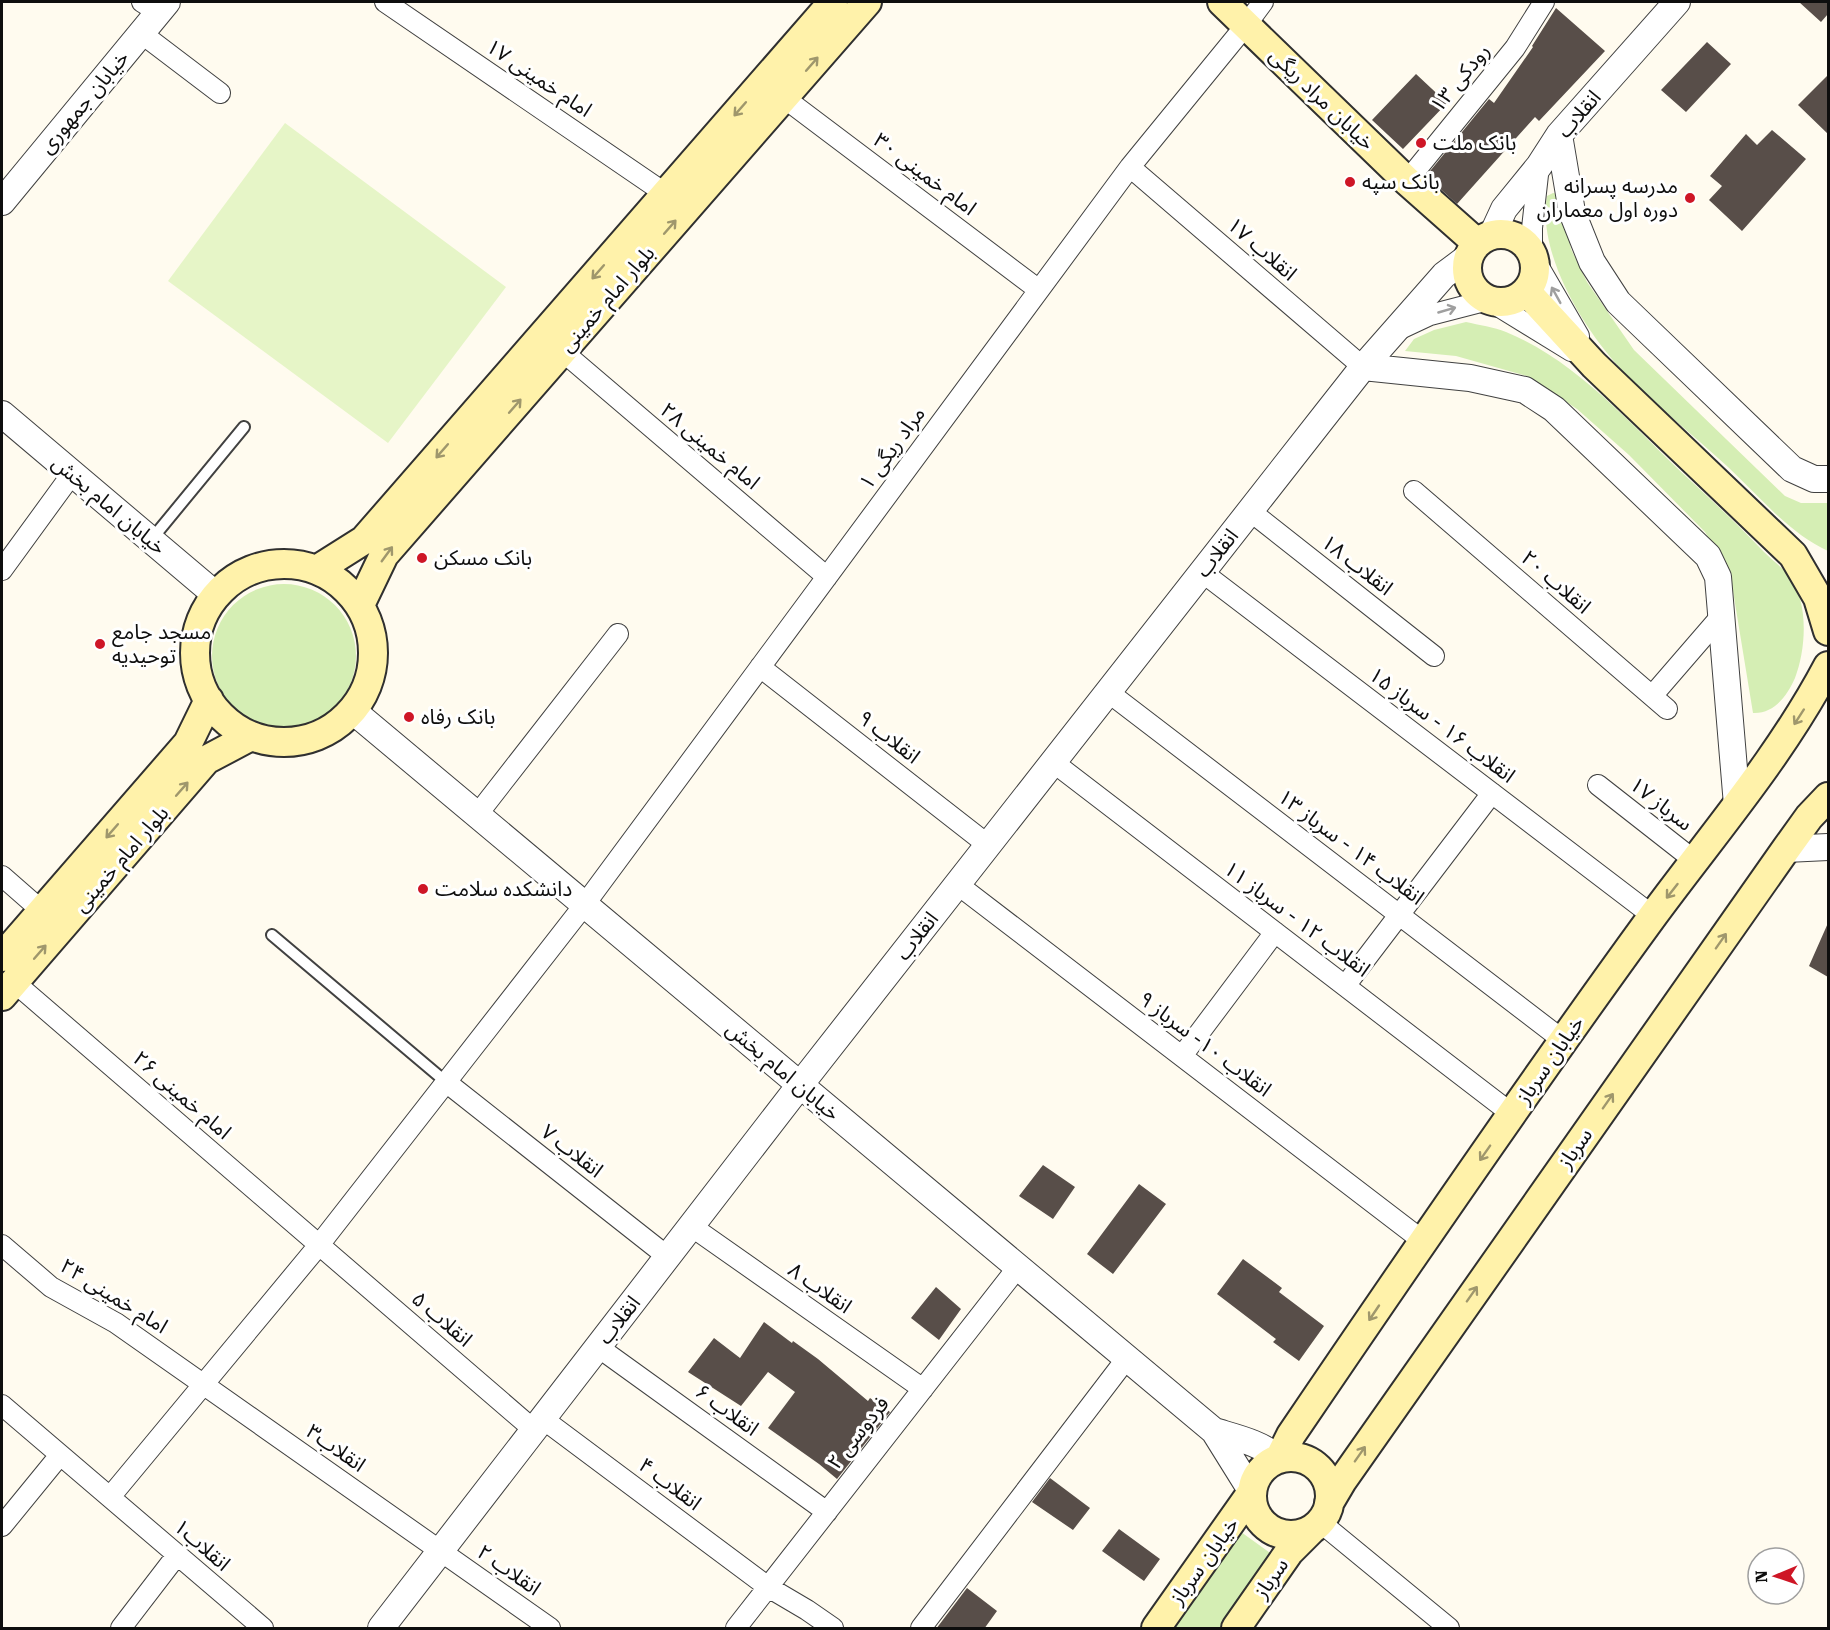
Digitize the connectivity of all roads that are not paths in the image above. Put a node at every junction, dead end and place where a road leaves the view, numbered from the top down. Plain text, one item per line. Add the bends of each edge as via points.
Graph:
1 (385, 2) edge
2 (833, 2) edge
3 (867, 2) edge
4 (1222, 2) edge
5 (1263, 2) edge
6 (1544, 2) edge
7 (1677, 2) edge
8 (156, 5) edge
9 (1246, 25) junction
10 (141, 33) junction
11 (220, 93) dead end
12 (783, 97) junction
13 (1559, 135) junction
14 (1539, 166) junction
15 (1130, 167) junction
16 (1407, 181) junction
17 (666, 194) junction
18 (2, 202) edge
19 (1479, 245) junction
20 (1532, 255) junction
21 (1039, 290) junction
22 (1526, 291) junction
23 (1488, 300) junction
24 (1393, 333) junction
25 (562, 351) junction
26 (1594, 365) junction
27 (1363, 367) junction
28 (2, 414) edge
29 (244, 427) dead end
30 (72, 474) junction
31 (1828, 479) edge
32 (1414, 491) dead end
33 (1250, 511) junction
34 (151, 540) junction
35 (1793, 555) junction
36 (318, 569) junction
37 (2, 570) edge
38 (1202, 572) junction
39 (1828, 573) edge
40 (827, 577) junction
41 (216, 595) junction
42 (360, 605) junction
43 (1722, 615) junction
44 (1828, 631) edge
45 (618, 634) dead end
46 (1434, 656) dead end
47 (1828, 666) edge
48 (760, 667) junction
49 (1108, 692) junction
50 (208, 700) junction
51 (353, 711) junction
52 (251, 736) junction
53 (1053, 762) junction
54 (1598, 784) dead end
55 (1491, 793) junction
56 (1828, 797) edge
57 (1737, 806) junction
58 (477, 814) junction
59 (988, 845) junction
60 (1828, 847) edge
61 (1786, 849) junction
62 (1695, 861) junction
63 (2, 876) edge
64 (957, 884) junction
65 (585, 904) junction
66 (42, 911) junction
67 (1399, 915) junction
68 (1653, 916) junction
69 (1275, 932) junction
70 (272, 935) dead end
71 (6, 978) edge
72 (1345, 986) junction
73 (1564, 1041) junction
74 (1182, 1056) junction
75 (446, 1082) junction
76 (800, 1085) junction
77 (1512, 1114) junction
78 (691, 1227) junction
79 (1423, 1241) junction
80 (2, 1245) edge
81 (319, 1245) junction
82 (668, 1257) junction
83 (1018, 1267) junction
84 (598, 1347) junction
85 (1127, 1358) junction
86 (204, 1384) junction
87 (923, 1389) junction
88 (2, 1405) edge
89 (538, 1424) junction
90 (1214, 1431) junction
91 (60, 1455) junction
92 (1279, 1459) junction
93 (1252, 1492) junction
94 (110, 1497) junction
95 (827, 1512) junction
96 (1320, 1519) junction
97 (2, 1526) edge
98 (441, 1552) junction
99 (177, 1555) junction
100 (768, 1587) junction
101 (546, 1628) edge
102 (121, 1629) edge
103 (263, 1629) edge
104 (381, 1629) edge
105 (736, 1629) edge
106 (833, 1629) edge
107 (921, 1629) edge
108 (1156, 1629) edge
109 (1236, 1629) edge
110 (1449, 1629) edge

1 - 17 street, امام خمینی ۱۷
2 -> 17 main road, بلوار امام خمینی
12 -> 3 main road, بلوار امام خمینی
4 - 9 main road, خیابان مراد ریگی
5 - 9 street, مراد ریگی ۱
6 - 16 street, رودکی ۱۳ via 1515,48
7 - 13 street, انقلاب
8 - 10 street, خیابان جمهوری
9 - 15 street, مراد ریگی ۱
9 - 16 main road, خیابان مراد ریگی
10 - 11 street
10 - 18 street, خیابان جمهوری
12 - 21 street, امام خمینی ۳۰
25 -> 12 main road, بلوار امام خمینی
13 - 14 street, انقلاب
13 - 31 street via 1572,212 1592,262 1618,302 1792,470 1814,479
14 - 19 street, انقلاب
14 - 20 street
15 - 21 street, مراد ریگی ۱
15 - 27 street, انقلاب ۱۷
16 - 19 main road, خیابان مراد ریگی
17 -> 36 main road, بلوار امام خمینی via 364,540
19 - 20 main road via 1502,234 1520,240
19 - 23 main road via 1466,267 1472,287
19 - 24 street, انقلاب via 1444,275
20 - 22 main road via 1534,274
26 -> 20 street
21 - 40 street, مراد ریگی ۱
22 - 23 main road via 1509,302
22 - 26 main road
24 -> 23 street via 1430,315
23 - 26 street
24 - 27 street, انقلاب
25 - 40 street, امام خمینی ۲۸
42 -> 25 main road, بلوار امام خمینی via 384,555
26 - 35 main road
27 - 33 street, انقلاب
27 - 43 street via 1470,378 1525,390 1554,409 1708,556 1718,577
28 - 30 street, خیابان امام بخش
29 - 34 lane
30 - 34 street, خیابان امام بخش
30 - 37 street
32 - 43 street, انقلاب ۲۰ via 1660,703
33 - 38 street, انقلاب
33 - 46 street, انقلاب ۱۸
34 - 41 street, خیابان امام بخش
35 - 39 main road
35 - 44 main road via 1818,598
36 - 41 main road via 290,563 263,566 237,576
36 - 42 main road via 342,584
38 - 49 street, انقلاب
38 - 55 street, انقلاب ۱۶ - سرباز ۱۵
40 - 48 street, مراد ریگی ۱
41 - 50 main road via 201,619 195,647 198,674
42 - 51 main road via 371,631 374,659 367,687
43 - 57 street
45 - 58 street
47 -> 57 main road, خیابان سرباز via 1774,755
48 - 59 street, انقلاب ۹
48 - 65 street, مراد ریگی ۱
49 - 53 street, انقلاب
49 - 67 street, انقلاب ۱۴ - سرباز ۱۳
50 - 52 main road via 227,722
50 -> 66 main road, بلوار امام خمینی via 188,743
51 - 52 main road via 332,729 306,740 278,742
51 - 58 street, خیابان امام بخش
71 -> 52 main road, بلوار امام خمینی via 207,760
53 - 59 street, انقلاب
53 - 69 street, انقلاب ۱۲ - سرباز ۱۱
54 - 62 street, سرباز ۱۷
55 - 67 street
55 - 68 street, انقلاب ۱۶ - سرباز ۱۵
56 - 61 main road, سرباز
57 - 62 main road, خیابان سرباز
58 - 65 street, خیابان امام بخش
59 - 64 street, انقلاب
60 - 61 street
96 -> 61 main road, سرباز via 1342,1481
62 -> 68 main road, خیابان سرباز
63 - 66 street
64 - 74 street, انقلاب ۱۰- سرباز ۹
64 - 76 street, انقلاب
65 - 75 street, مراد ریگی ۱
65 - 76 street, خیابان امام بخش
66 - 71 main road, بلوار امام خمینی
67 - 72 street
67 - 73 street, انقلاب ۱۴ - سرباز ۱۳
68 - 73 main road, خیابان سرباز
69 - 72 street, انقلاب ۱۲ - سرباز ۱۱
69 - 74 street
70 - 75 lane
71 - 81 street, امام خمینی ۲۶
72 - 77 street, انقلاب ۱۲ - سرباز ۱۱
73 - 77 main road, خیابان سرباز
74 - 79 street, انقلاب ۱۰- سرباز ۹
75 - 81 street, مراد ریگی ۱
75 - 82 street, انقلاب ۷
76 - 78 street, انقلاب
76 - 83 street, خیابان امام بخش
77 -> 79 main road, خیابان سرباز
78 - 82 street, انقلاب
78 - 87 street, انقلاب ۸
79 -> 92 main road, خیابان سرباز via 1291,1435
80 - 86 street, امام خمینی ۲۴ via 51,1287 116,1323
81 - 86 street, مراد ریگی ۱
81 - 89 street, انقلاب ۵
82 - 84 street, انقلاب
83 - 85 street, خیابان امام بخش
83 - 87 street, فردوسی ۲
84 - 89 street, انقلاب
84 - 95 street, انقلاب ۶
85 - 90 street, خیابان امام بخش
85 - 107 street
86 - 94 street, مراد ریگی ۱
86 - 98 street, انقلاب۳
87 - 95 street, فردوسی ۲
88 - 91 street, انقلاب۱
89 - 98 street, انقلاب
89 - 100 street, انقلاب ۴
90 - 92 street via 1255,1443
90 - 93 street
91 - 94 street, انقلاب۱
91 - 97 street
92 - 93 main road via 1262,1470
92 - 96 main road via 1299,1458 1321,1472 1328,1484
93 - 96 main road via 1257,1516 1275,1533 1299,1535
93 - 108 main road, خیابان سرباز
94 - 99 street, انقلاب۱
95 - 100 street, فردوسی ۲
96 - 109 main road, سرباز via 1289,1552
96 - 110 street
98 - 101 street, انقلاب ۲
98 - 104 street, انقلاب
99 - 102 street
99 - 103 street, انقلاب۱
100 - 105 street, فردوسی ۲
100 - 106 street, انقلاب ۴

